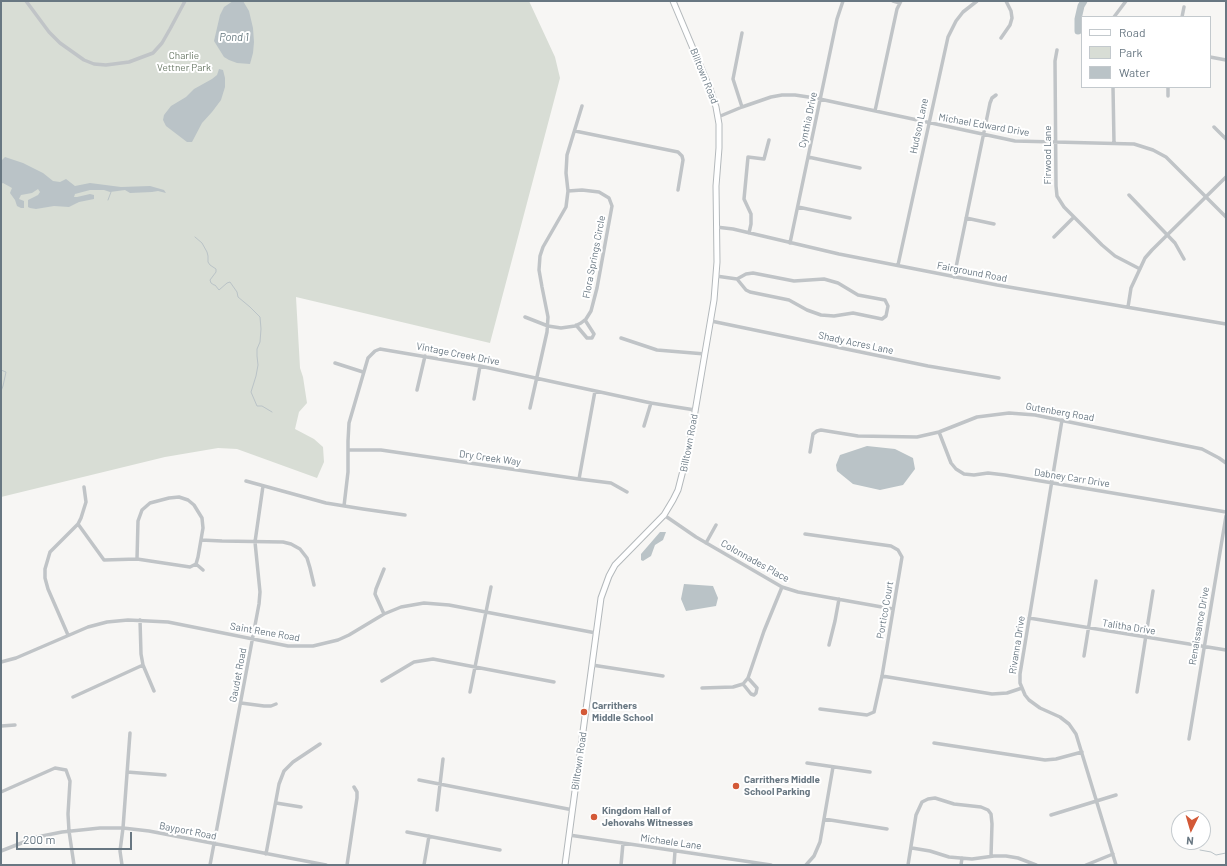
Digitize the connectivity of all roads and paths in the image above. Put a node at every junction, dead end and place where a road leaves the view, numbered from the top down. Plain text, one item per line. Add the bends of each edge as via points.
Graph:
1 (26, 1) edge
2 (185, 1) edge
3 (673, 1) edge
4 (843, 1) edge
5 (893, 1) edge
6 (977, 1) edge
7 (1006, 1) edge
8 (1126, 1) edge
9 (900, 2) edge
10 (1184, 7) dead end
11 (1115, 16) edge
12 (1182, 16) edge
13 (742, 33) dead end
14 (1001, 38) dead end
15 (1057, 50) dead end
16 (1211, 57) edge
17 (1226, 60) edge
18 (1114, 88) edge
19 (1168, 88) edge
20 (996, 95) dead end
21 (1168, 96) dead end
22 (820, 99) junction
23 (582, 106) dead end
24 (742, 107) junction
25 (875, 111) junction
26 (718, 117) junction
27 (928, 122) junction
28 (1214, 127) dead end
29 (574, 131) junction
30 (984, 134) junction
31 (1226, 139) edge
32 (769, 140) dead end
33 (1056, 142) junction
34 (1114, 143) junction
35 (808, 157) junction
36 (860, 168) dead end
37 (1226, 178) edge
38 (678, 190) dead end
39 (568, 191) junction
40 (1129, 195) dead end
41 (1206, 197) junction
42 (798, 207) junction
43 (1226, 217) edge
44 (850, 218) dead end
45 (966, 218) junction
46 (1073, 218) junction
47 (994, 224) dead end
48 (716, 227) junction
49 (749, 233) junction
50 (1167, 235) junction
51 (1054, 237) dead end
52 (790, 244) junction
53 (1184, 259) dead end
54 (898, 266) junction
55 (1140, 269) junction
56 (716, 276) junction
57 (954, 277) junction
58 (737, 279) junction
59 (1128, 307) junction
60 (525, 317) dead end
61 (585, 320) junction
62 (711, 321) junction
63 (1226, 324) edge
64 (576, 325) junction
65 (548, 326) junction
66 (621, 338) dead end
67 (705, 354) junction
68 (425, 356) junction
69 (335, 363) dead end
70 (480, 366) junction
71 (364, 372) junction
72 (536, 377) junction
73 (999, 378) dead end
74 (417, 390) dead end
75 (595, 392) junction
76 (474, 399) dead end
77 (651, 403) junction
78 (530, 408) dead end
79 (695, 410) junction
80 (1062, 420) junction
81 (644, 426) dead end
82 (939, 432) junction
83 (348, 450) junction
84 (810, 452) dead end
85 (1226, 463) edge
86 (579, 478) junction
87 (246, 481) dead end
88 (1052, 482) junction
89 (263, 486) junction
90 (84, 487) dead end
91 (627, 492) dead end
92 (344, 506) junction
93 (1226, 512) edge
94 (405, 515) dead end
95 (664, 516) junction
96 (1226, 516) edge
97 (78, 524) junction
98 (716, 525) dead end
99 (805, 534) dead end
100 (201, 540) junction
101 (255, 542) junction
102 (706, 543) junction
103 (137, 559) junction
104 (196, 564) junction
105 (384, 569) dead end
106 (202, 570) dead end
107 (1096, 581) dead end
108 (314, 585) dead end
109 (491, 587) dead end
110 (782, 587) junction
111 (1154, 591) dead end
112 (839, 599) junction
113 (893, 609) junction
114 (485, 612) junction
115 (384, 614) junction
116 (1029, 618) junction
117 (140, 620) junction
118 (1088, 628) junction
119 (596, 633) junction
120 (68, 635) junction
121 (1146, 638) junction
122 (253, 639) junction
123 (829, 645) dead end
124 (1204, 647) junction
125 (1226, 650) edge
126 (1084, 656) dead end
127 (1, 662) edge
128 (142, 665) junction
129 (592, 665) junction
130 (474, 667) junction
131 (663, 676) dead end
132 (882, 676) junction
133 (748, 678) junction
134 (382, 681) dead end
135 (554, 682) dead end
136 (743, 684) junction
137 (702, 688) dead end
138 (1022, 688) junction
139 (154, 691) dead end
140 (470, 692) dead end
141 (1137, 692) dead end
142 (73, 696) dead end
143 (241, 703) junction
144 (276, 704) dead end
145 (820, 709) dead end
146 (15, 724) dead end
147 (1, 726) edge
148 (130, 734) dead end
149 (1189, 739) dead end
150 (934, 743) dead end
151 (320, 744) dead end
152 (1082, 752) junction
153 (443, 758) dead end
154 (807, 763) dead end
155 (833, 767) junction
156 (128, 772) junction
157 (870, 772) dead end
158 (165, 775) dead end
159 (419, 780) dead end
160 (440, 784) junction
161 (354, 787) dead end
162 (1, 792) edge
163 (1116, 795) dead end
164 (1097, 801) junction
165 (276, 803) junction
166 (301, 807) dead end
167 (437, 810) dead end
168 (572, 810) junction
169 (1051, 815) dead end
170 (824, 819) junction
171 (123, 828) junction
172 (887, 829) dead end
173 (69, 831) junction
174 (407, 832) dead end
175 (569, 835) junction
176 (429, 836) junction
177 (623, 843) junction
178 (214, 844) junction
179 (912, 848) junction
180 (500, 850) dead end
181 (1, 851) edge
182 (675, 851) junction
183 (266, 854) junction
184 (1113, 854) junction
185 (991, 856) junction
186 (962, 858) junction
187 (739, 863) edge
188 (74, 865) edge
189 (122, 865) edge
190 (210, 865) edge
191 (326, 865) edge
192 (347, 865) edge
193 (424, 865) edge
194 (565, 865) edge
195 (621, 865) edge
196 (674, 865) edge
197 (771, 865) edge
198 (806, 865) edge
199 (908, 865) edge
200 (961, 865) edge
201 (1036, 865) edge
202 (1086, 865) edge
203 (1116, 865) edge

1 - 2 street via 60,43 84,60 106,65 129,62 153,53 162,43
3 - 26 main road, Billtown Road via 710,89
4 - 22 street, Cynthia Drive
5 - 9 street
6 - 27 street, Hudson Lane via 963,12 949,33
7 - 14 street via 1012,11 1012,18
8 - 11 street
9 - 25 street
10 - 12 street
13 - 24 street via 733,79
15 - 33 street, Firwood Lane
16 - 17 street
18 - 34 street
19 - 21 street
20 - 30 street via 991,101
22 - 24 street, Michael Edward Drive via 782,95
22 - 25 street, Michael Edward Drive
22 - 35 street, Cynthia Drive
23 - 29 street
24 - 26 street, Michael Edward Drive
25 - 27 street, Michael Edward Drive
26 - 48 main road, Billtown Road via 720,132
27 - 30 street, Michael Edward Drive
27 - 54 street, Hudson Lane
28 - 31 street
29 - 38 street via 678,152 683,160
29 - 39 street via 567,155
30 - 33 street, Michael Edward Drive via 1015,141
30 - 45 street
32 - 49 street via 764,158 748,157 744,200 751,214
33 - 34 street, Michael Edward Drive
33 - 46 street, Firwood Lane via 1056,190 1060,203
34 - 41 street, Michael Edward Drive via 1146,146 1166,157
35 - 36 street
35 - 42 street, Cynthia Drive
37 - 41 street
39 - 61 street, Flora Springs Circle via 599,192 609,198 612,206 597,288 591,311
39 - 65 street via 566,207 540,256 539,270
40 - 50 street
41 - 43 street, Michael Edward Drive
41 - 50 street
42 - 44 street
42 - 52 street, Cynthia Drive
45 - 47 street
45 - 57 street
46 - 51 street
46 - 55 street, Firwood Lane via 1107,250
48 - 49 street, Fairground Road
48 - 56 main road, Billtown Road
49 - 52 street, Fairground Road
50 - 53 street
50 - 55 street via 1152,250
52 - 54 street, Fairground Road
54 - 57 street, Fairground Road
55 - 59 street via 1131,288
56 - 58 street
56 - 62 main road, Billtown Road
57 - 59 street, Fairground Road
58 - 58 street via 750,292 789,300 821,315 853,313 882,319 886,316 888,306 885,300 858,295 838,283 824,279 794,281 753,273
59 - 63 street, Fairground Road
60 - 65 street
61 - 64 street
61 - 64 street via 594,334 592,338 587,338
62 - 67 main road, Billtown Road
62 - 73 street, Shady Acres Lane via 928,366
64 - 65 street via 561,328
65 - 72 street
66 - 67 street via 657,350
67 - 79 main road, Billtown Road
68 - 70 street, Vintage Creek Drive
68 - 71 street, Vintage Creek Drive via 380,349 370,355
68 - 74 street
69 - 71 street
70 - 72 street, Vintage Creek Drive
70 - 76 street
71 - 83 street, Vintage Creek Drive via 349,424
72 - 75 street, Vintage Creek Drive
72 - 78 street
75 - 77 street, Vintage Creek Drive
75 - 86 street
77 - 79 street, Vintage Creek Drive
77 - 81 street
79 - 95 main road, Billtown Road via 682,477
80 - 82 street, Gutenberg Road via 1009,412 977,417
80 - 85 street, Gutenberg Road via 1202,449
80 - 88 street, Rivanna Drive
82 - 84 street, Gutenberg Road via 900,438 858,436 822,430 813,434
82 - 88 street, Dabney Carr Drive via 951,463 964,474 1005,474
83 - 86 street, Dry Creek Way via 381,450
83 - 92 street, Vintage Creek Drive
86 - 91 street, Dry Creek Way via 611,483
87 - 89 street
88 - 93 street, Dabney Carr Drive
88 - 116 street, Rivanna Drive
89 - 92 street
89 - 101 street, Gaudet Road
90 - 97 street via 85,506
92 - 94 street
95 - 102 street, Colonnades Place
95 - 119 main road, Billtown Road via 612,569 601,598
96 - 124 street, Renaissance Drive
97 - 103 street via 100,553 102,560
97 - 120 street via 50,552 45,569 48,589
98 - 102 street
99 - 113 street, Portico Court via 891,546 898,550 902,561
100 - 101 street
100 - 103 street via 203,521 197,508 182,498 163,499 148,505 140,514
100 - 104 street
101 - 108 street via 287,543 300,550 309,561
101 - 122 street, Gaudet Road via 260,597
102 - 110 street, Colonnades Place
103 - 104 street via 190,567
104 - 106 street
105 - 115 street via 375,592
107 - 118 street
109 - 114 street
110 - 112 street, Colonnades Place
110 - 133 street via 766,624
111 - 121 street
112 - 113 street, Colonnades Place
112 - 123 street
113 - 132 street, Portico Court
114 - 115 street, Saint Rene Road via 424,603 401,607
114 - 119 street, Saint Rene Road
114 - 130 street
115 - 122 street, Saint Rene Road via 349,635 313,646 288,646
116 - 118 street, Talitha Drive
116 - 138 street, Rivanna Drive via 1020,674
117 - 120 street, Saint Rene Road via 107,622
117 - 122 street, Saint Rene Road via 168,622
117 - 128 street
118 - 121 street, Talitha Drive
118 - 126 street
119 - 129 main road, Billtown Road
120 - 127 street, Saint Rene Road
121 - 124 street, Talitha Drive
121 - 141 street
122 - 143 street, Gaudet Road
124 - 125 street, Talitha Drive
124 - 149 street, Renaissance Drive
128 - 139 street
128 - 142 street
129 - 131 street
129 - 168 main road, Billtown Road
130 - 134 street via 426,659 408,665
130 - 135 street
130 - 140 street
132 - 138 street via 992,694
132 - 145 street, Portico Court via 876,709 870,715
133 - 136 street
133 - 136 street via 757,688 756,693 751,694
136 - 137 street via 728,688
138 - 152 street, Rivanna Drive via 1027,698 1035,705 1060,717 1068,724 1076,734
143 - 144 street via 264,706
143 - 178 street, Gaudet Road
146 - 147 street
148 - 156 street
150 - 152 street via 1045,760
151 - 165 street via 286,769 280,778
152 - 164 street, Rivanna Drive
153 - 160 street
154 - 155 street
155 - 157 street
155 - 170 street
156 - 158 street
156 - 171 street
159 - 160 street
160 - 167 street
160 - 168 street
161 - 192 street via 358,798
162 - 173 street via 55,768 66,770 70,780
163 - 164 street
164 - 169 street
164 - 184 street, Rivanna Drive
165 - 166 street
165 - 183 street
168 - 175 main road, Billtown Road
170 - 172 street
170 - 198 street via 817,850
171 - 173 street, Bayport Road
171 - 178 street, Bayport Road
171 - 189 street via 120,850
173 - 181 street, Bayport Road via 37,837
173 - 188 street
174 - 176 street
175 - 177 street, Michaele Lane
175 - 194 main road, Billtown Road
176 - 180 street
176 - 193 street
177 - 182 street, Michaele Lane
177 - 195 street
178 - 183 street, Bayport Road
178 - 190 street, Gaudet Road
179 - 185 street via 916,815 922,802 935,798 988,810 992,824
179 - 186 street
179 - 199 street
182 - 187 street, Michaele Lane
182 - 196 street
183 - 191 street, Bayport Road
184 - 202 street
184 - 203 street, Rivanna Drive
185 - 186 street
185 - 201 street via 1018,858
186 - 200 street
187 - 197 street, Michaele Lane

